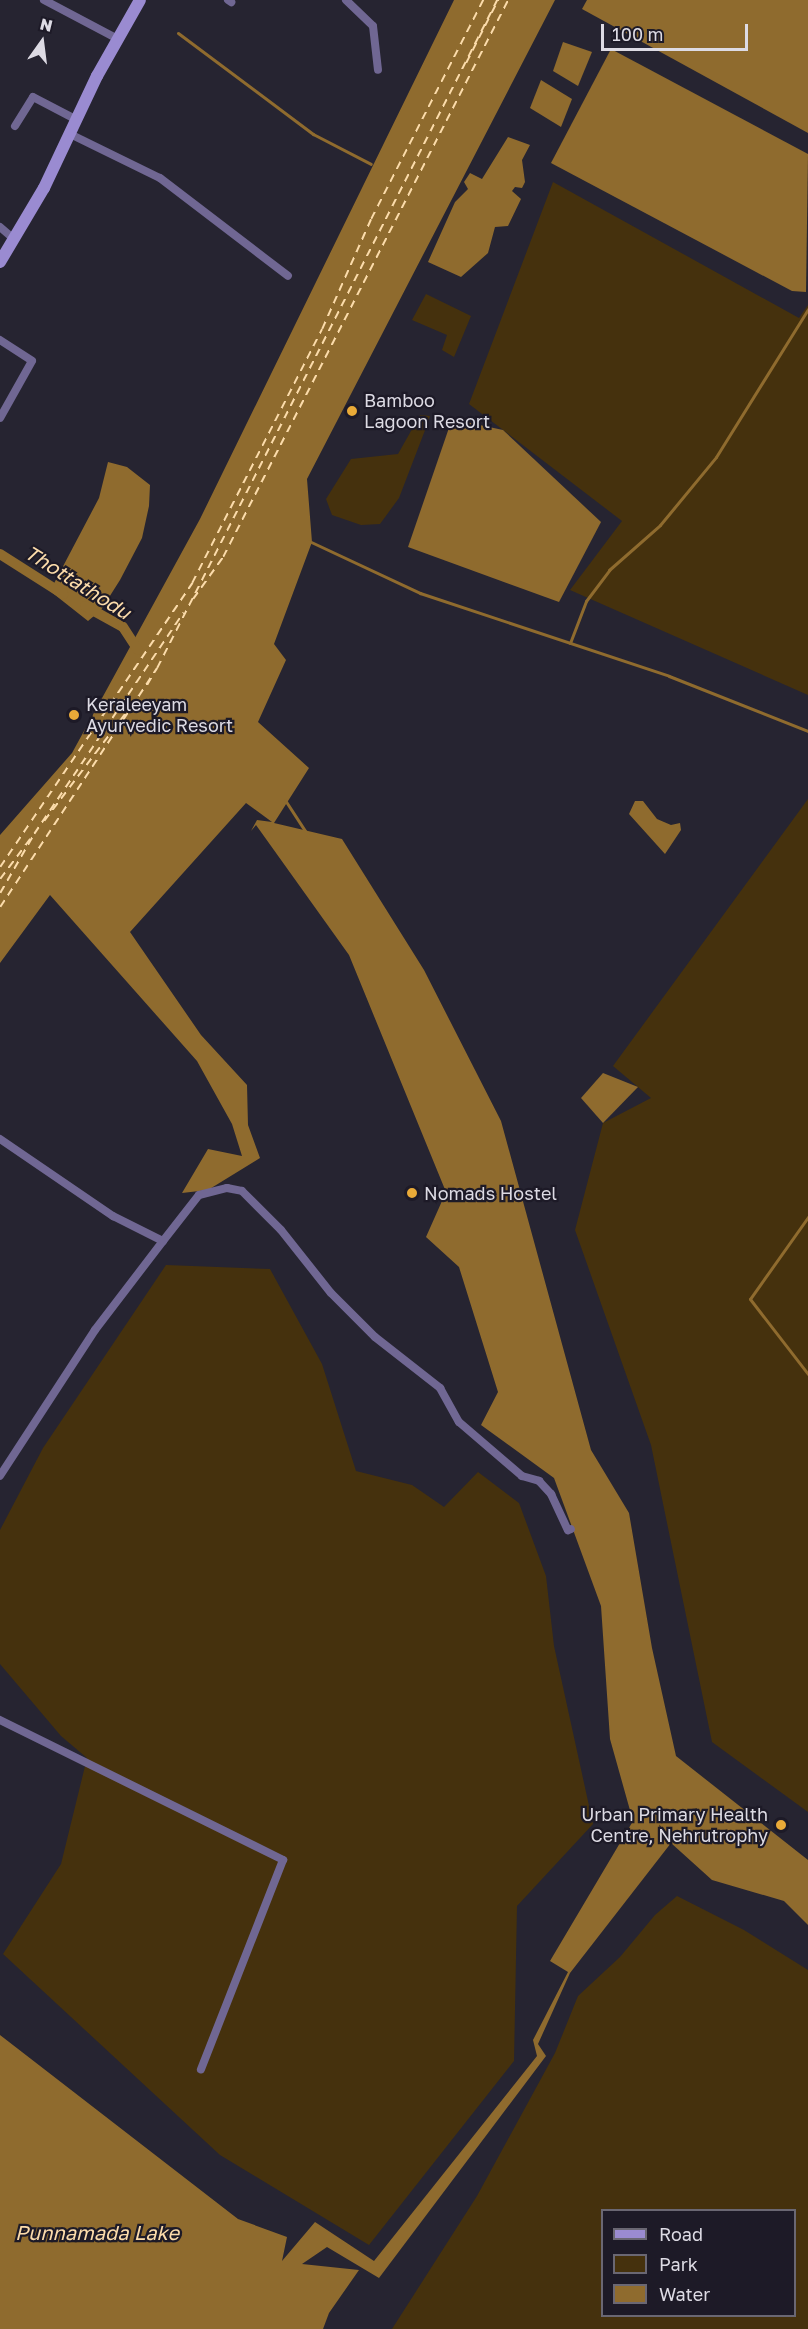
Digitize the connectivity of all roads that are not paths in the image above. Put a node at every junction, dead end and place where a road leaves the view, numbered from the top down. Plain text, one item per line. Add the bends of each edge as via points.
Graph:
1 (44, 0) edge
2 (140, 0) edge
3 (346, 0) edge
4 (118, 39) junction
5 (378, 70) dead end
6 (77, 120) junction
7 (15, 126) dead end
8 (70, 134) junction
9 (0, 227) edge
10 (14, 239) junction
11 (0, 262) edge
12 (288, 276) dead end
13 (0, 340) edge
14 (0, 418) edge
15 (0, 1139) edge
16 (163, 1241) junction
17 (0, 1476) edge
18 (571, 1529) dead end
19 (0, 1720) edge
20 (201, 2069) dead end

1 - 4 street
2 - 4 main road
3 - 5 street via 373,26
4 - 6 main road
6 - 7 street via 33,97
6 - 8 main road
8 - 10 main road
8 - 12 street via 160,178
9 - 10 street
10 - 11 main road
13 - 14 street via 32,361
15 - 16 street via 113,1216
16 - 17 street via 95,1329
16 - 18 street via 199,1196 227,1188 242,1191 281,1230 331,1293 375,1337 440,1389 459,1422 522,1476 545,1488 568,1530
19 - 20 street via 283,1860

